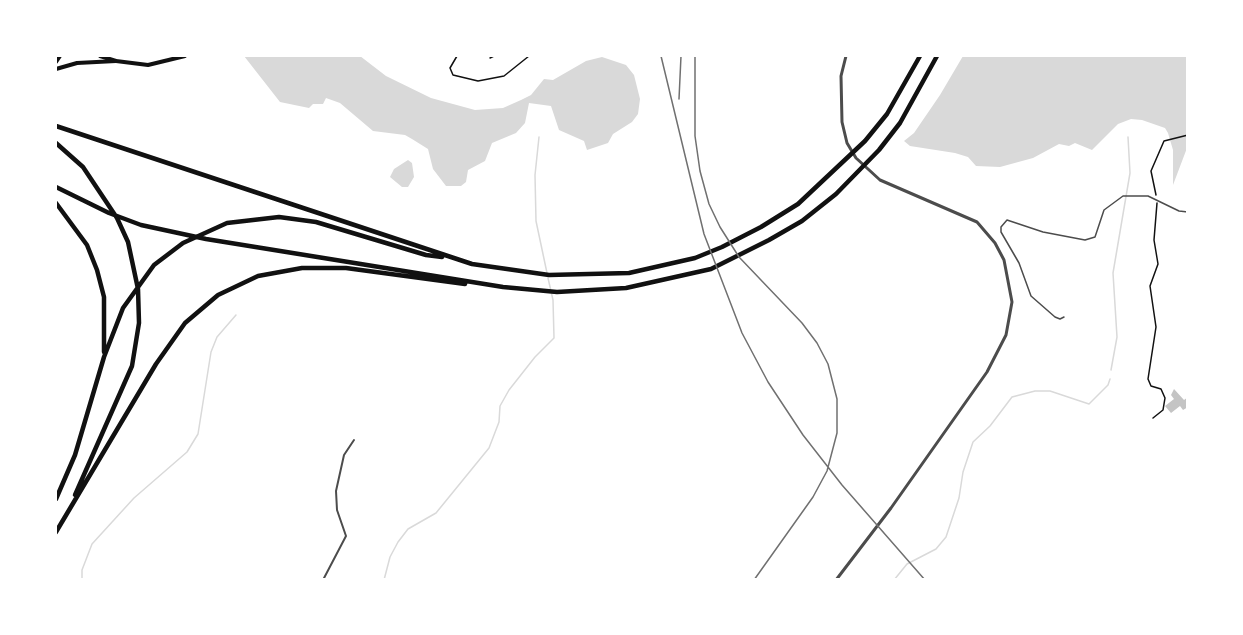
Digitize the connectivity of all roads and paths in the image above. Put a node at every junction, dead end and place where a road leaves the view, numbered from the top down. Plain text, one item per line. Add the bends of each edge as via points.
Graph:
1 (60, 56) edge
2 (100, 56) edge
3 (185, 56) edge
4 (457, 56) edge
5 (494, 56) edge
6 (529, 56) edge
7 (846, 56) edge
8 (920, 56) edge
9 (937, 56) edge
10 (490, 58) dead end
11 (116, 61) junction
12 (56, 62) edge
13 (56, 69) edge
14 (56, 126) edge
15 (1188, 135) edge
16 (56, 143) edge
17 (56, 187) edge
18 (1156, 199) junction
19 (56, 203) edge
20 (1188, 212) edge
21 (453, 258) junction
22 (503, 287) junction
23 (1065, 317) dead end
24 (104, 357) junction
25 (1153, 418) dead end
26 (354, 440) dead end
27 (56, 499) edge
28 (68, 511) junction
29 (56, 532) edge
30 (323, 579) edge
31 (836, 579) edge

1 - 12 main road
2 - 11 main road
3 - 11 main road via 148,65
4 - 6 path via 450,68 453,75 478,81 504,76
5 - 10 path
7 - 31 street via 841,76 842,122 856,158 880,180 977,222 1004,260 1011,290 1011,318 1001,349 891,508
8 - 21 highway via 887,114 849,158 798,204 761,227 695,258 629,273 590,276 500,269
9 - 22 highway via 900,123 879,150 836,194 802,221 711,269 650,284 596,292
11 - 13 main road via 77,63
14 - 21 highway
15 - 18 path via 1164,141 1151,171
16 - 28 highway via 83,167 104,196 128,242 135,266 139,309 132,366
17 - 22 highway via 109,213 175,233
18 - 20 lane
18 - 23 lane via 1139,194 1124,196 1104,210 1095,237 1085,240 1043,232 1015,220 1007,220 1001,226 1031,296 1055,317
18 - 25 path via 1154,240 1158,264 1150,286 1156,327 1148,379 1151,386 1161,389 1165,398 1163,410
19 - 24 highway via 87,245 97,270 104,297
21 - 24 highway via 426,255 316,222 279,217 212,228 154,265 123,308
22 - 28 highway via 320,267 273,271 231,287 207,303 176,335
24 - 27 highway via 75,455
26 - 30 street via 344,455 336,491 346,536
28 - 29 highway

